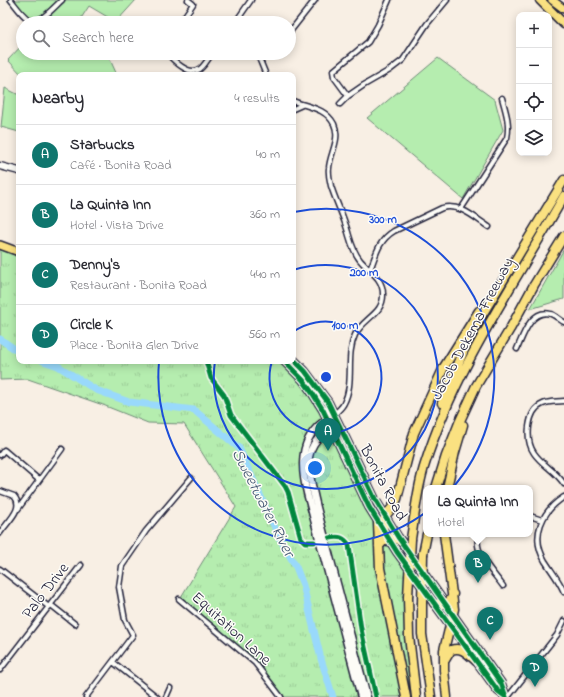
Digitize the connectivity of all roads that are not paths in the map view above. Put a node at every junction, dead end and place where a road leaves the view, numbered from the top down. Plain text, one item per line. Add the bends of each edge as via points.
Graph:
1 (11, 0) edge
2 (62, 0) edge
3 (188, 0) edge
4 (251, 0) edge
5 (315, 0) edge
6 (389, 0) edge
7 (447, 0) edge
8 (540, 0) edge
9 (552, 0) edge
10 (564, 9) edge
11 (25, 16) edge
12 (45, 16) edge
13 (185, 16) edge
14 (240, 16) edge
15 (296, 24) edge
16 (564, 24) edge
17 (175, 60) edge
18 (207, 60) edge
19 (260, 60) edge
20 (265, 72) edge
21 (348, 96) junction
22 (502, 98) dead end
23 (296, 102) edge
24 (340, 104) dead end
25 (302, 105) junction
26 (296, 108) edge
27 (0, 166) edge
28 (16, 170) edge
29 (564, 180) edge
30 (564, 196) edge
31 (461, 209) junction
32 (489, 227) dead end
33 (563, 238) edge
34 (0, 245) edge
35 (16, 251) edge
36 (370, 270) junction
37 (500, 284) junction
38 (564, 322) edge
39 (517, 349) dead end
40 (296, 362) edge
41 (287, 364) edge
42 (476, 386) junction
43 (564, 401) edge
44 (334, 414) junction
45 (328, 421) junction
46 (62, 449) dead end
47 (0, 455) edge
48 (424, 465) junction
49 (191, 478) dead end
50 (39, 480) junction
51 (564, 484) edge
52 (437, 485) edge
53 (447, 485) edge
54 (0, 491) edge
55 (564, 497) edge
56 (18, 509) junction
57 (385, 516) junction
58 (533, 517) edge
59 (542, 520) junction
60 (378, 523) junction
61 (0, 533) edge
62 (386, 534) junction
63 (426, 537) edge
64 (444, 537) edge
65 (478, 537) edge
66 (401, 542) junction
67 (379, 546) junction
68 (81, 565) dead end
69 (0, 570) edge
70 (503, 586) dead end
71 (564, 592) edge
72 (453, 593) junction
73 (179, 599) dead end
74 (434, 603) junction
75 (446, 604) junction
76 (50, 606) junction
77 (453, 615) junction
78 (564, 621) edge
79 (75, 624) dead end
80 (451, 627) junction
81 (476, 661) junction
82 (113, 662) junction
83 (444, 662) junction
84 (0, 670) edge
85 (170, 688) dead end
86 (86, 697) edge
87 (157, 697) edge
88 (166, 697) edge
89 (281, 697) edge
90 (361, 697) edge
91 (367, 697) edge
92 (406, 697) edge
93 (416, 697) edge
94 (432, 697) edge
95 (447, 697) edge
96 (507, 697) edge

1 - 11 street
2 - 12 street
3 - 13 street via 193,4
4 - 14 street
5 - 15 street
6 - 21 street via 368,42 333,71 334,77
7 - 21 street via 403,60
8 - 16 highway
9 - 10 main road
17 - 18 street via 192,71 201,68
19 - 20 street
21 - 24 street
22 - 31 street via 508,118 507,138
23 - 25 street
25 - 26 street
25 - 36 street via 319,109 335,127 336,139 329,168 331,186 354,251
27 - 28 main road
29 - 37 highway
30 - 48 highway, Jacob Dekema Freeway via 467,362 446,407
31 - 32 street
31 - 36 street via 453,206 443,207 390,233 379,245
33 - 42 highway, Jacob Dekema Freeway
34 - 35 main road
36 - 44 street via 381,283 382,302 377,312 356,334 350,350 348,391 344,404
37 - 48 highway via 469,338 450,383 435,423
37 - 57 highway via 488,295 444,368 411,442 397,498
38 - 39 street via 551,314 538,315 528,324
40 - 44 main road, Bonita Road via 318,388
41 - 45 main road, Bonita Road via 314,394
42 - 52 highway, Jacob Dekema Freeway via 459,423
42 - 53 highway
43 - 51 street via 546,402 536,408 531,416 528,436 534,454 556,473
44 - 45 main road
44 - 57 main road, Bonita Road
45 - 60 main road, Bonita Road
45 - 90 main road via 318,426 307,443 303,457 303,479
45 - 91 main road via 311,448 310,470
46 - 50 street
47 - 50 street via 4,450
48 - 93 highway, Jacob Dekema Freeway, bridge via 411,539 408,596 409,636
49 - 82 street via 146,531 122,566 119,586 125,620 133,635
50 - 56 street
54 - 56 street via 14,496
55 - 59 street via 551,507
56 - 61 street
57 - 62 highway
57 - 66 main road, Bonita Road
58 - 59 street
59 - 71 street via 539,534 541,552
60 - 62 main road, Bonita Road
60 - 67 highway
62 - 66 highway
62 - 67 highway
62 - 74 main road, Bonita Road
63 - 94 highway, bridge via 422,554 422,634
64 - 72 highway
65 - 70 street via 476,543 480,554
66 - 75 main road, Bonita Road
67 - 92 highway via 380,568
68 - 76 street, Palo Drive
69 - 76 street
72 - 75 highway
72 - 77 highway
73 - 89 street, Equitation Lane via 255,663
74 - 75 highway
74 - 80 main road, Bonita Road
75 - 77 main road, Bonita Road
76 - 79 street
76 - 84 street, Palo Drive
77 - 80 highway
77 - 96 main road, Bonita Road via 501,683
78 - 96 street via 557,635
80 - 81 main road, Bonita Road
80 - 83 highway via 444,650
81 - 83 highway via 458,648 451,650
81 - 96 main road, Bonita Road via 498,691
82 - 86 street
82 - 87 street
83 - 95 highway
85 - 88 street

